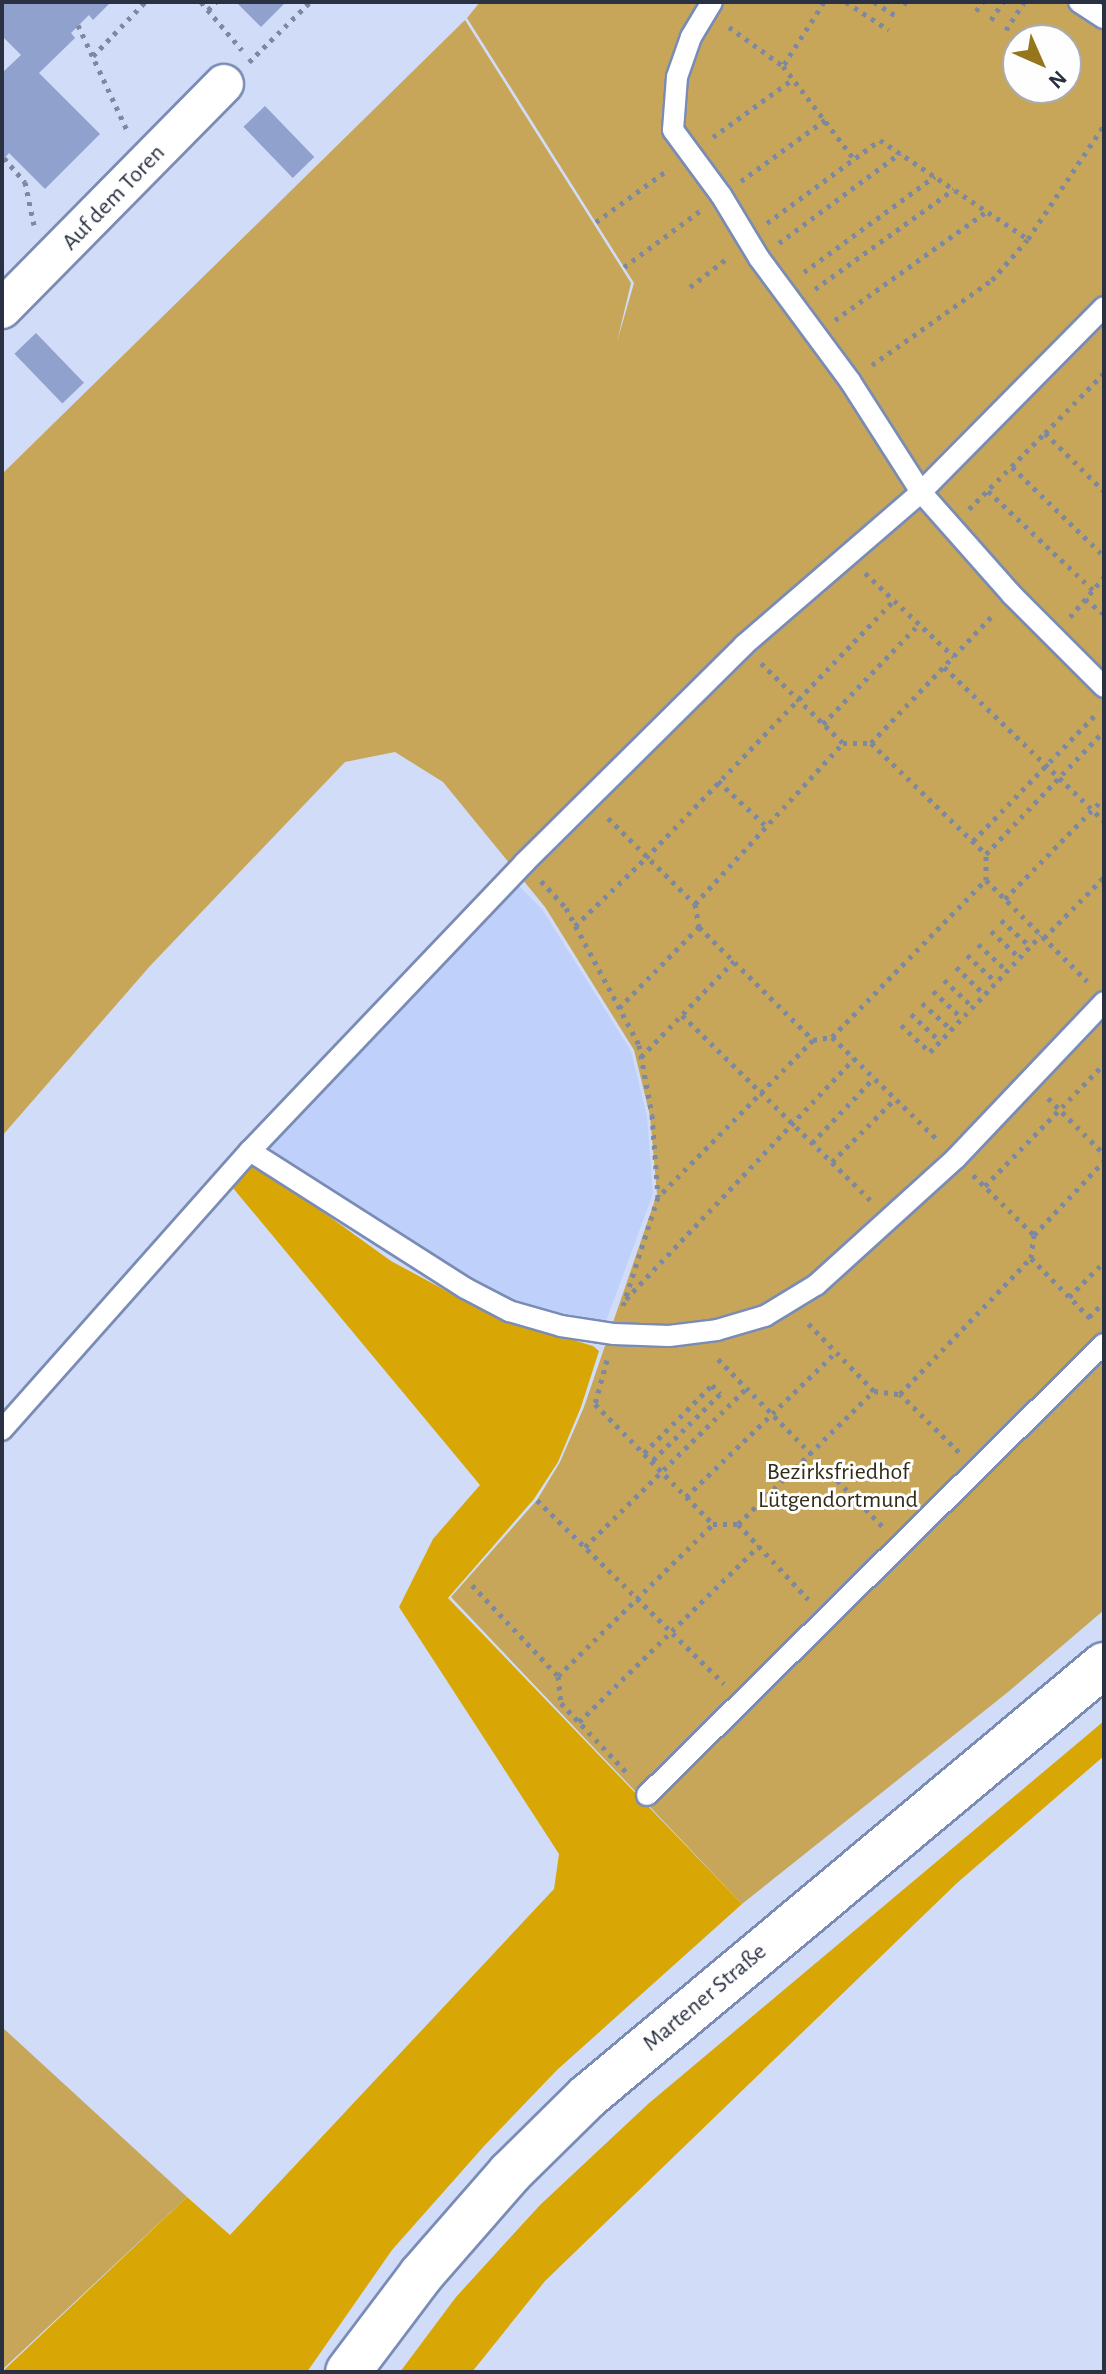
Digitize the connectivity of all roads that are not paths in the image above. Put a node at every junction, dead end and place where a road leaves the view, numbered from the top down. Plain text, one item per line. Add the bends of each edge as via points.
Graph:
1 (1079, 2) edge
2 (710, 7) edge
3 (1104, 18) edge
4 (237, 72) road end
5 (1104, 307) edge
6 (2, 309) edge
7 (921, 492) junction
8 (1104, 687) edge
9 (1099, 995) edge
10 (250, 1151) junction
11 (1100, 1334) edge
12 (2, 1430) edge
13 (1104, 1665) edge
14 (647, 1795) road end
15 (348, 2372) edge

1 - 3 lane
2 - 7 lane via 691,37 677,77 673,130 850,381
4 - 6 street, Auf dem Toren
5 - 7 lane
7 - 8 lane via 1012,595
7 - 10 lane via 667,718
9 - 10 lane via 1030,1081 956,1158 816,1285 742,1325 692,1333 614,1334 509,1311
10 - 12 lane
11 - 14 lane via 976,1470
13 - 15 street, Martener Straße via 587,2097 510,2173 421,2275

